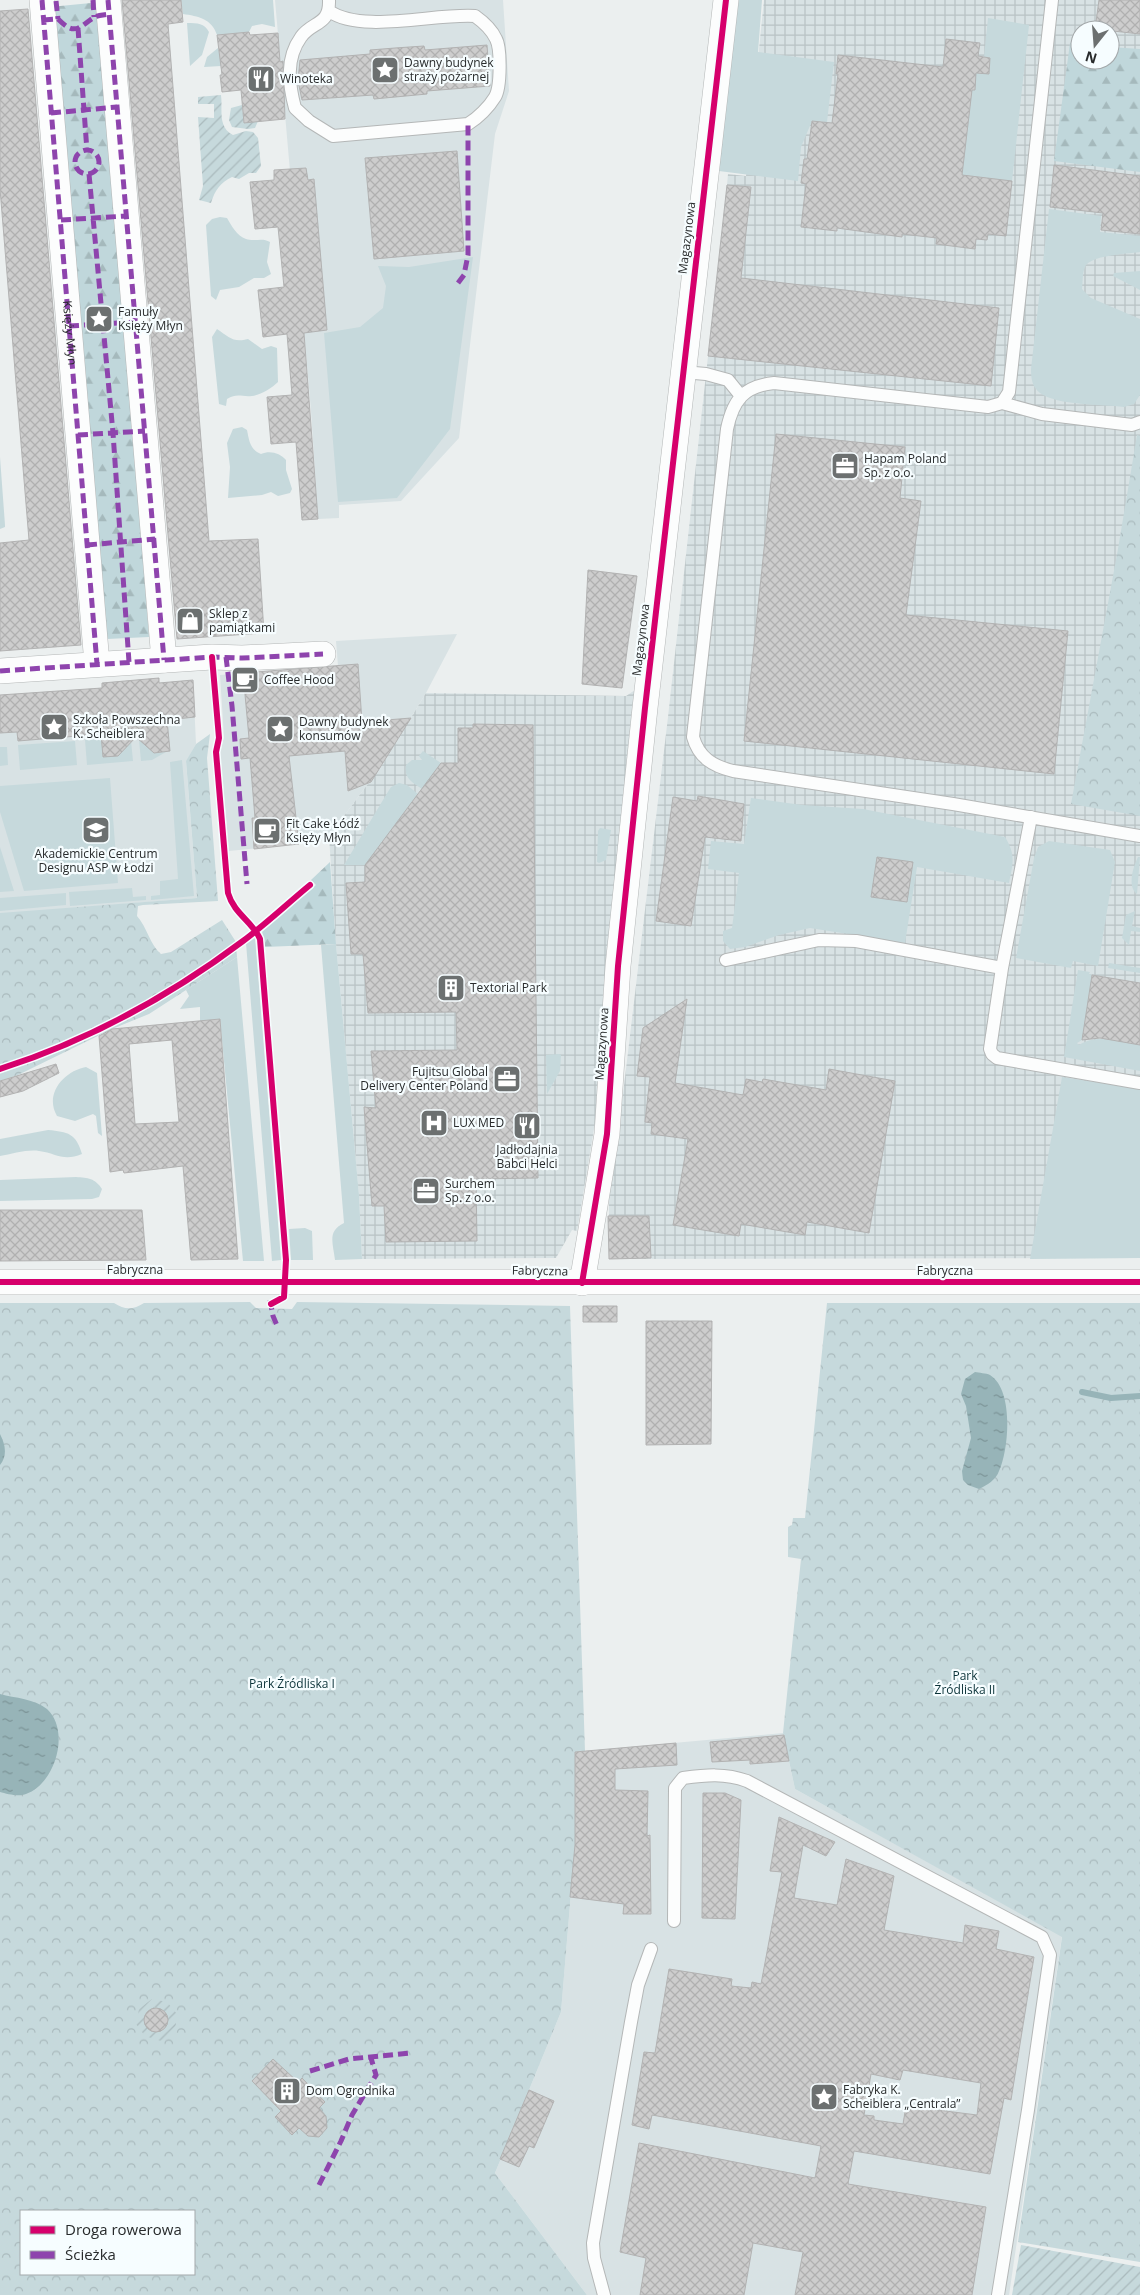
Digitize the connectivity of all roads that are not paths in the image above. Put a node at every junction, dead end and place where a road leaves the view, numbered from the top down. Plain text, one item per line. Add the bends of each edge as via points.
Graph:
1 (42, 0) edge
2 (108, 0) edge
3 (726, 0) edge
4 (1052, 0) edge
5 (329, 5) edge
6 (683, 372) junction
7 (741, 396) junction
8 (1002, 403) junction
9 (1140, 422) edge
10 (323, 654) dead end
11 (164, 660) junction
12 (97, 664) junction
13 (0, 671) edge
14 (1032, 817) junction
15 (1140, 836) edge
16 (726, 960) dead end
17 (1002, 968) junction
18 (1140, 1083) edge
19 (0, 1282) edge
20 (1140, 1282) edge
21 (582, 1283) junction
22 (674, 1921) dead end
23 (651, 1949) dead end
24 (604, 2295) edge
25 (998, 2295) edge

1 - 12 street, Księży Młyn
2 - 11 street
3 - 6 street, Magazynowa
4 - 8 lane via 1010,387
5 - 5 lane via 316,26 301,37 294,49 289,73 295,108 333,136 468,124 495,97 498,87 496,39 475,16 365,21 339,18
6 - 7 lane via 728,380
6 - 21 street, Magazynowa via 618,966 607,1134
7 - 8 lane via 751,389 774,383 988,407
7 - 14 lane via 734,405 727,429 693,719 696,748 709,762 733,771
8 - 9 lane via 1042,414 1132,424
10 - 11 street
11 - 12 street
12 - 13 street
14 - 15 lane
14 - 17 lane
16 - 17 lane via 833,939
17 - 18 lane via 990,1049 992,1054 997,1058
19 - 21 street, Fabryczna
20 - 21 street, Fabryczna
22 - 25 lane via 675,1788 683,1778 714,1774 747,1781 1042,1937 1050,1955 1049,1964
23 - 24 lane via 638,1985 593,2243

